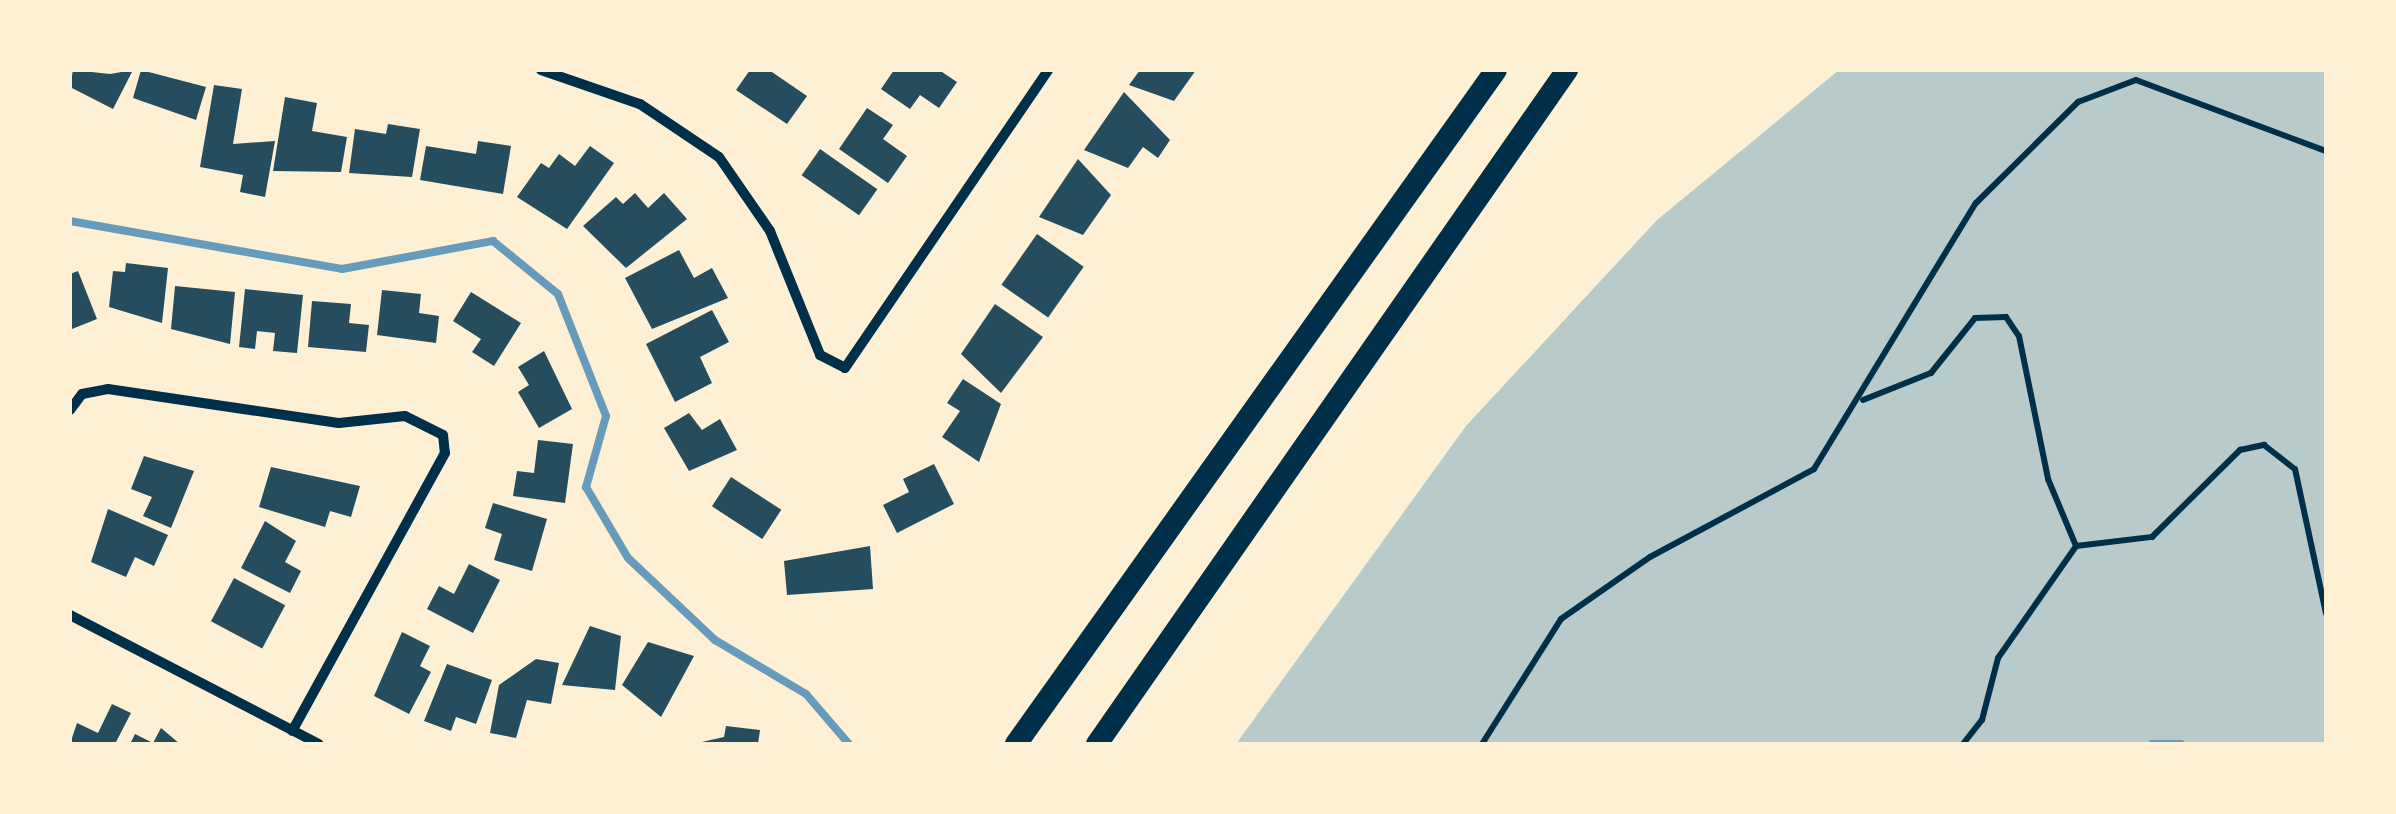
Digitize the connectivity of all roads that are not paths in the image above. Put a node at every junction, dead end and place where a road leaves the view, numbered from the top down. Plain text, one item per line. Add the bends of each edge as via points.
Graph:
1 (540, 70) edge
2 (1048, 70) edge
3 (1496, 70) edge
4 (1567, 70) edge
5 (2125, 70) edge
6 (2116, 80) junction
7 (2326, 150) edge
8 (1860, 401) junction
9 (70, 410) edge
10 (2076, 546) junction
11 (2326, 614) edge
12 (70, 615) edge
13 (292, 732) junction
14 (319, 744) edge
15 (1016, 744) edge
16 (1097, 744) edge
17 (1482, 744) edge
18 (1963, 744) edge

1 - 2 street via 640,104 719,157 770,231 810,337 832,365 845,368
3 - 15 highway
4 - 16 highway
5 - 6 lane
6 - 7 lane
6 - 8 lane via 2028,142 1976,203
8 - 10 lane via 1931,373 1975,318 2006,317 2019,336 2048,479
8 - 17 lane via 1814,469 1781,494 1650,557 1561,619
9 - 13 street via 82,394 108,389 340,423 404,416 443,435 445,454
10 - 11 lane via 2152,537 2240,450 2264,445 2295,469
10 - 18 lane via 1998,658 1982,720
12 - 13 street
13 - 14 street

